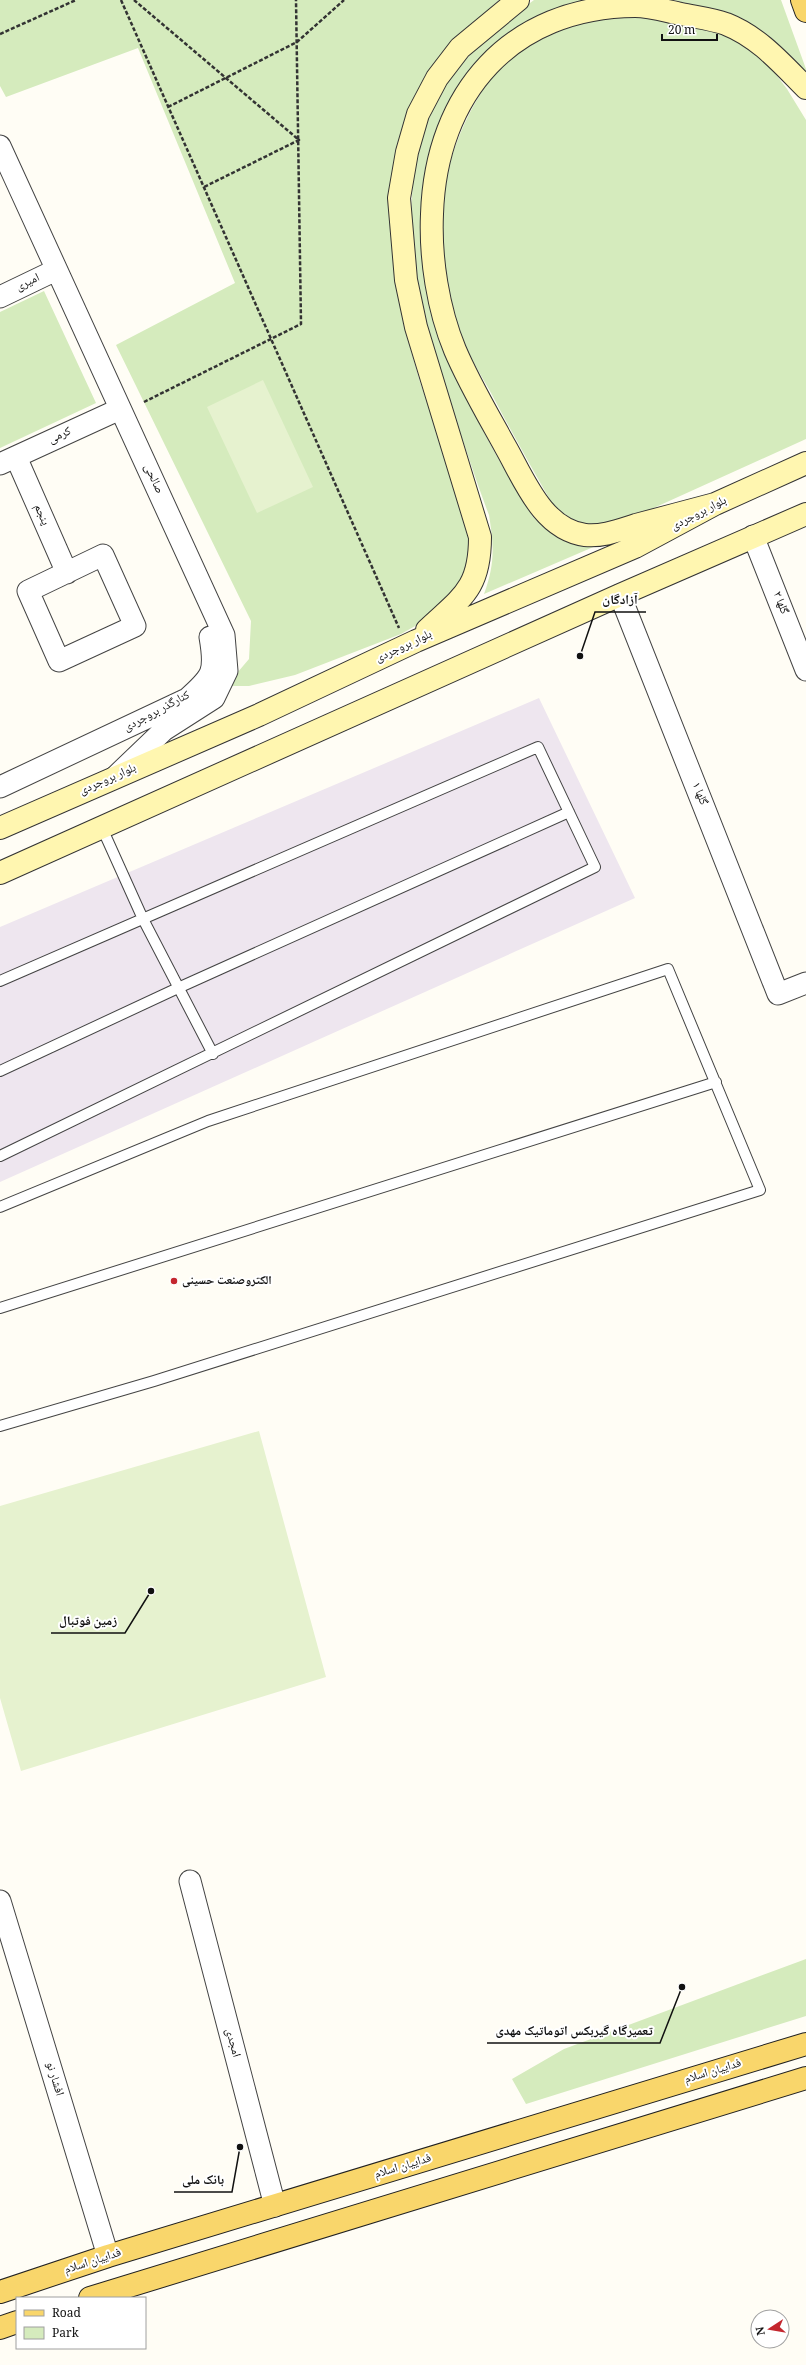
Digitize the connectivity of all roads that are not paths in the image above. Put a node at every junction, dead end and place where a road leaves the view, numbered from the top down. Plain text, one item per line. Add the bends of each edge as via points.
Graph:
1 (518, 0) edge
2 (802, 0) edge
3 (806, 11) edge
4 (806, 88) edge
5 (0, 146) edge
6 (56, 270) junction
7 (0, 297) edge
8 (120, 408) junction
9 (8, 461) edge
10 (806, 463) edge
11 (715, 504) junction
12 (806, 514) edge
13 (754, 536) junction
14 (184, 548) junction
15 (67, 573) junction
16 (620, 595) junction
17 (409, 637) junction
18 (806, 670) edge
19 (114, 777) junction
20 (0, 788) edge
21 (569, 812) junction
22 (0, 828) edge
23 (102, 828) junction
24 (0, 873) edge
25 (143, 919) junction
26 (0, 981) edge
27 (806, 983) edge
28 (178, 988) junction
29 (213, 1054) junction
30 (0, 1071) edge
31 (716, 1082) junction
32 (0, 1156) edge
33 (0, 1207) edge
34 (0, 1308) edge
35 (0, 1426) edge
36 (190, 1881) dead end
37 (0, 1901) edge
38 (806, 2044) edge
39 (806, 2078) edge
40 (275, 2206) junction
41 (108, 2256) junction
42 (0, 2292) edge
43 (93, 2297) edge
44 (16, 2322) edge
45 (0, 2328) edge

1 - 17 main road via 460,48 437,78 418,114 407,152 399,198 406,280 416,327 480,537 476,577 467,593
2 - 3 main road
4 - 11 main road via 762,45 725,24 637,6 600,9 566,17 531,31 506,48 483,69 462,98 446,134 437,170 432,212 432,248 440,300 454,348 531,492 550,518 567,529 585,535 605,534
5 - 6 street, صالحی
6 - 7 street, امیری
6 - 8 street, صالحی
8 - 9 street, کرمی
8 - 14 street, صالحی
9 - 15 street, پنجم
10 - 11 main road, بلوار بروجردی
11 - 17 main road, بلوار بروجردی via 635,547
12 - 13 main road
13 - 16 main road
13 - 18 street, گلها ۲
14 - 19 street, صالحی via 224,635 227,671 214,698 164,730
14 - 20 street, کنارگذر بروجردی via 189,590 210,634 214,658 209,680 187,699
15 - 15 street via 28,591 59,660 135,626 103,555
16 - 23 main road
16 - 27 street, گلها ۱ via 778,994
17 - 19 main road, بلوار بروجردی via 259,715
19 - 22 main road, بلوار بروجردی
21 - 25 lane via 538,747
21 - 28 lane
21 - 29 lane via 595,866
23 - 24 main road
23 - 25 lane
25 - 26 lane
25 - 28 lane
28 - 29 lane
28 - 30 lane
29 - 32 lane
31 - 33 lane via 668,969 208,1121
31 - 34 lane
31 - 35 lane via 760,1190 154,1381
36 - 40 street, امجدی
37 - 41 street, افشار نو
38 - 40 main road, فداییان اسلام
39 - 43 main road
40 - 41 main road, فداییان اسلام
41 - 42 main road, فداییان اسلام
44 - 45 main road

